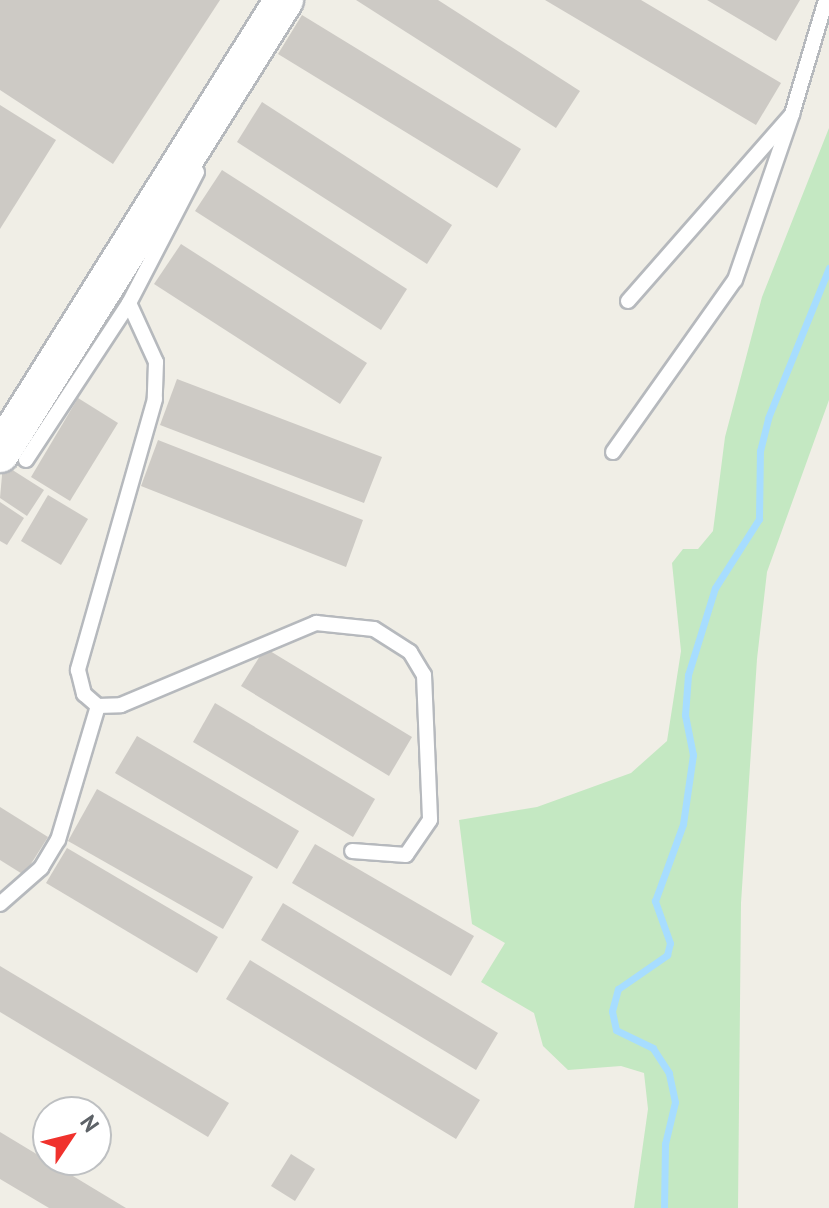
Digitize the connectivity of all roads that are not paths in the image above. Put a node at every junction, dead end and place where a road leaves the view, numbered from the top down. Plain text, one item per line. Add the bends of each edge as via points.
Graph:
1 (284, 0) edge
2 (300, 0) edge
3 (826, 0) edge
4 (792, 114) junction
5 (628, 301) dead end
6 (129, 303) junction
7 (613, 452) dead end
8 (13, 456) edge
9 (98, 706) junction
10 (352, 851) dead end
11 (0, 904) edge

1 - 8 street
2 - 6 lane via 234,102
3 - 4 lane
4 - 5 lane
4 - 7 lane via 735,280
6 - 8 lane
6 - 9 lane via 156,362 155,399 78,670 84,694
9 - 10 lane via 121,705 316,623 374,629 410,652 424,675 430,820 406,855
9 - 11 lane via 58,840 41,868

